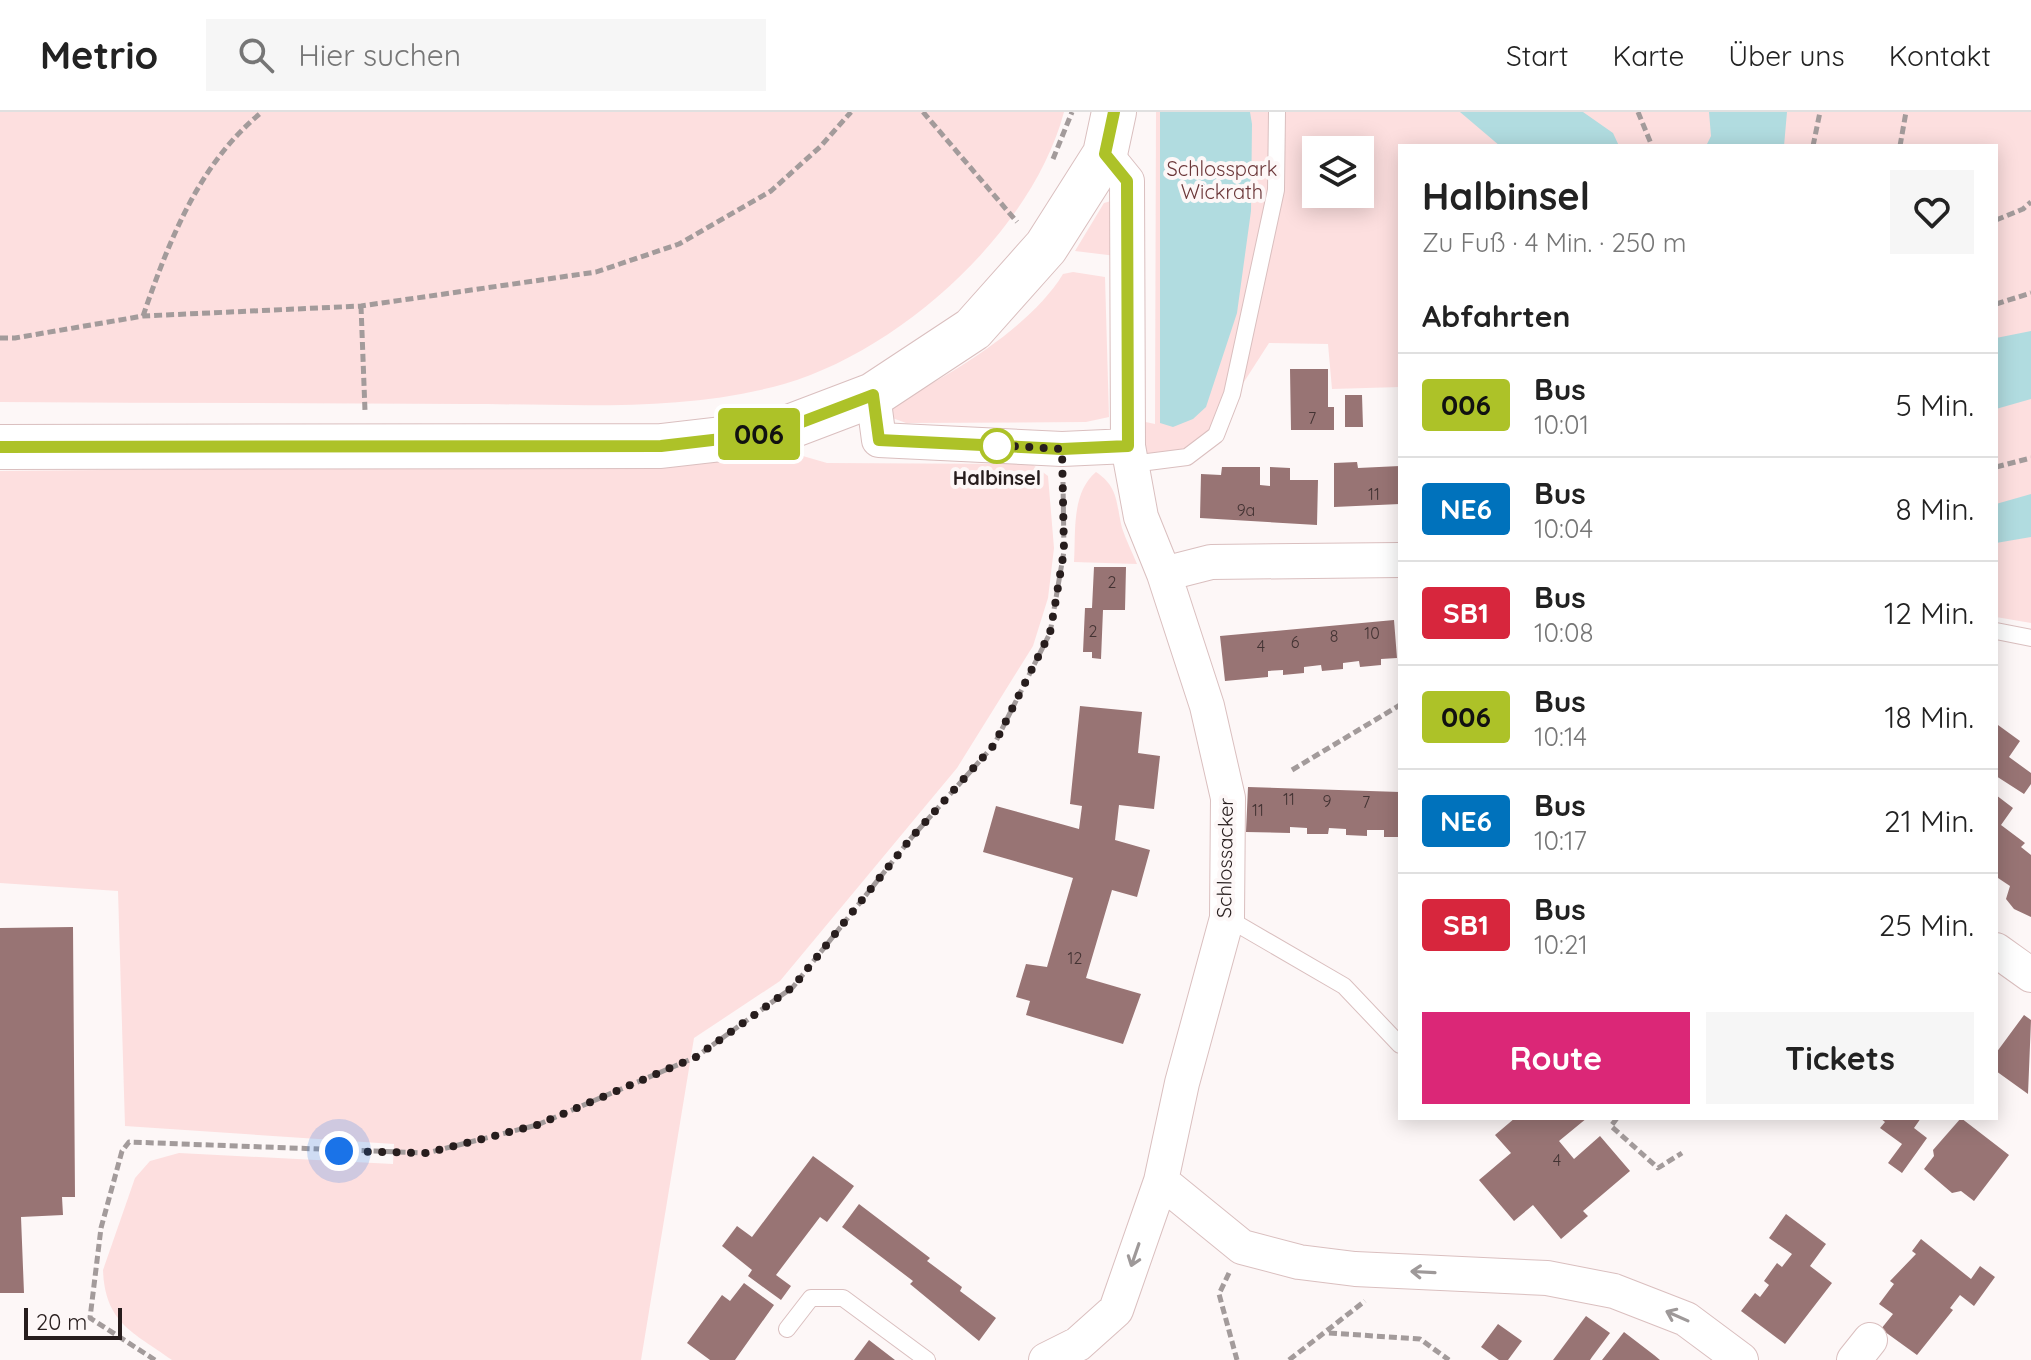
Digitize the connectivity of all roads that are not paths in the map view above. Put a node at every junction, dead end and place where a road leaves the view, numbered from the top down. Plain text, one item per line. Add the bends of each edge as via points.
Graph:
1 (1114, 112) edge
2 (1277, 112) edge
3 (1105, 154) junction
4 (873, 395) junction
5 (0, 447) edge
6 (1130, 455) junction
7 (1398, 560) edge
8 (1164, 574) junction
9 (1998, 631) edge
10 (2031, 638) edge
11 (1227, 918) junction
12 (1998, 951) edge
13 (2031, 975) edge
14 (1398, 1043) edge
15 (1161, 1181) junction
16 (787, 1329) dead end
17 (927, 1360) edge
18 (1046, 1360) edge
19 (1741, 1360) edge

1 - 3 main road
2 - 6 lane via 1276,190 1232,394 1216,435 1187,457
3 - 4 main road via 1046,247 973,329
3 - 6 street, Schlossacker via 1127,181
4 - 5 main road via 773,433 661,446
4 - 6 street via 879,440
6 - 8 street, Schlossacker via 1141,517
7 - 8 street via 1211,562
8 - 11 street, Schlossacker via 1207,706 1228,798
9 - 10 lane
11 - 14 lane via 1344,986
11 - 15 street, Schlossacker
12 - 13 street
15 -> 18 street, Schlossacker via 1116,1310 1072,1348
19 -> 15 street via 1686,1319 1614,1291 1547,1278 1355,1269 1242,1247
16 - 17 lane via 811,1298 843,1298

